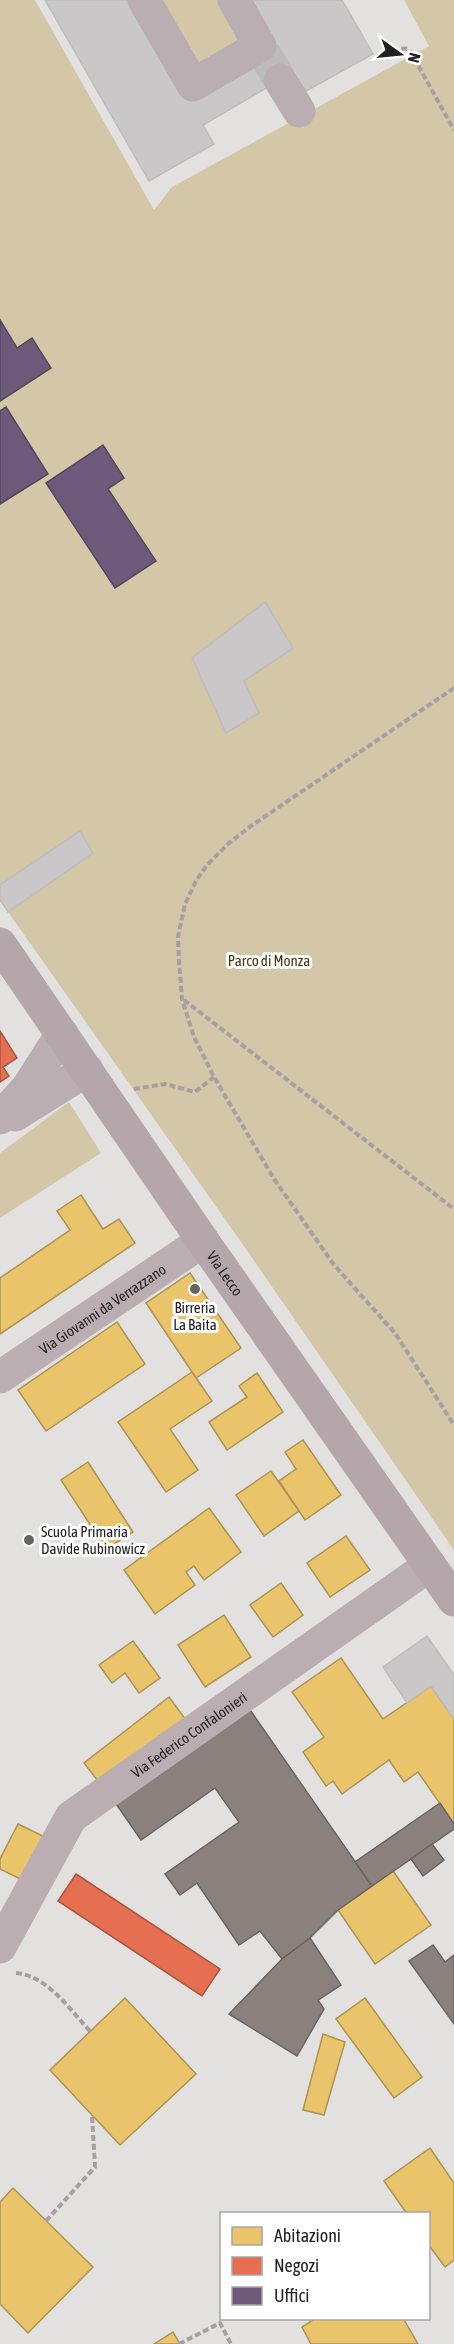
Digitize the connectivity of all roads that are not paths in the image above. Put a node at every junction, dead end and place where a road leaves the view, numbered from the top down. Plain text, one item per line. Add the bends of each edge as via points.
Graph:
1 (144, 0) edge
2 (234, 0) edge
3 (268, 60) junction
4 (299, 111) dead end
5 (0, 944) edge
6 (62, 1034) junction
7 (87, 1070) junction
8 (0, 1118) edge
9 (0, 1124) edge
10 (204, 1241) junction
11 (0, 1377) edge
12 (430, 1565) junction
13 (454, 1600) edge
14 (0, 1947) edge

1 - 3 street via 194,85
2 - 3 street
3 - 4 street
5 - 6 main road, Via Lecco
6 - 7 main road, Via Lecco
6 - 8 street via 28,1087
7 - 9 street
7 - 10 main road, Via Lecco
10 - 11 street, Via Giovanni da Verrazzano
10 - 12 main road, Via Lecco
12 - 13 main road, Via Lecco
12 - 14 street, Via Federico Confalonieri via 70,1817

